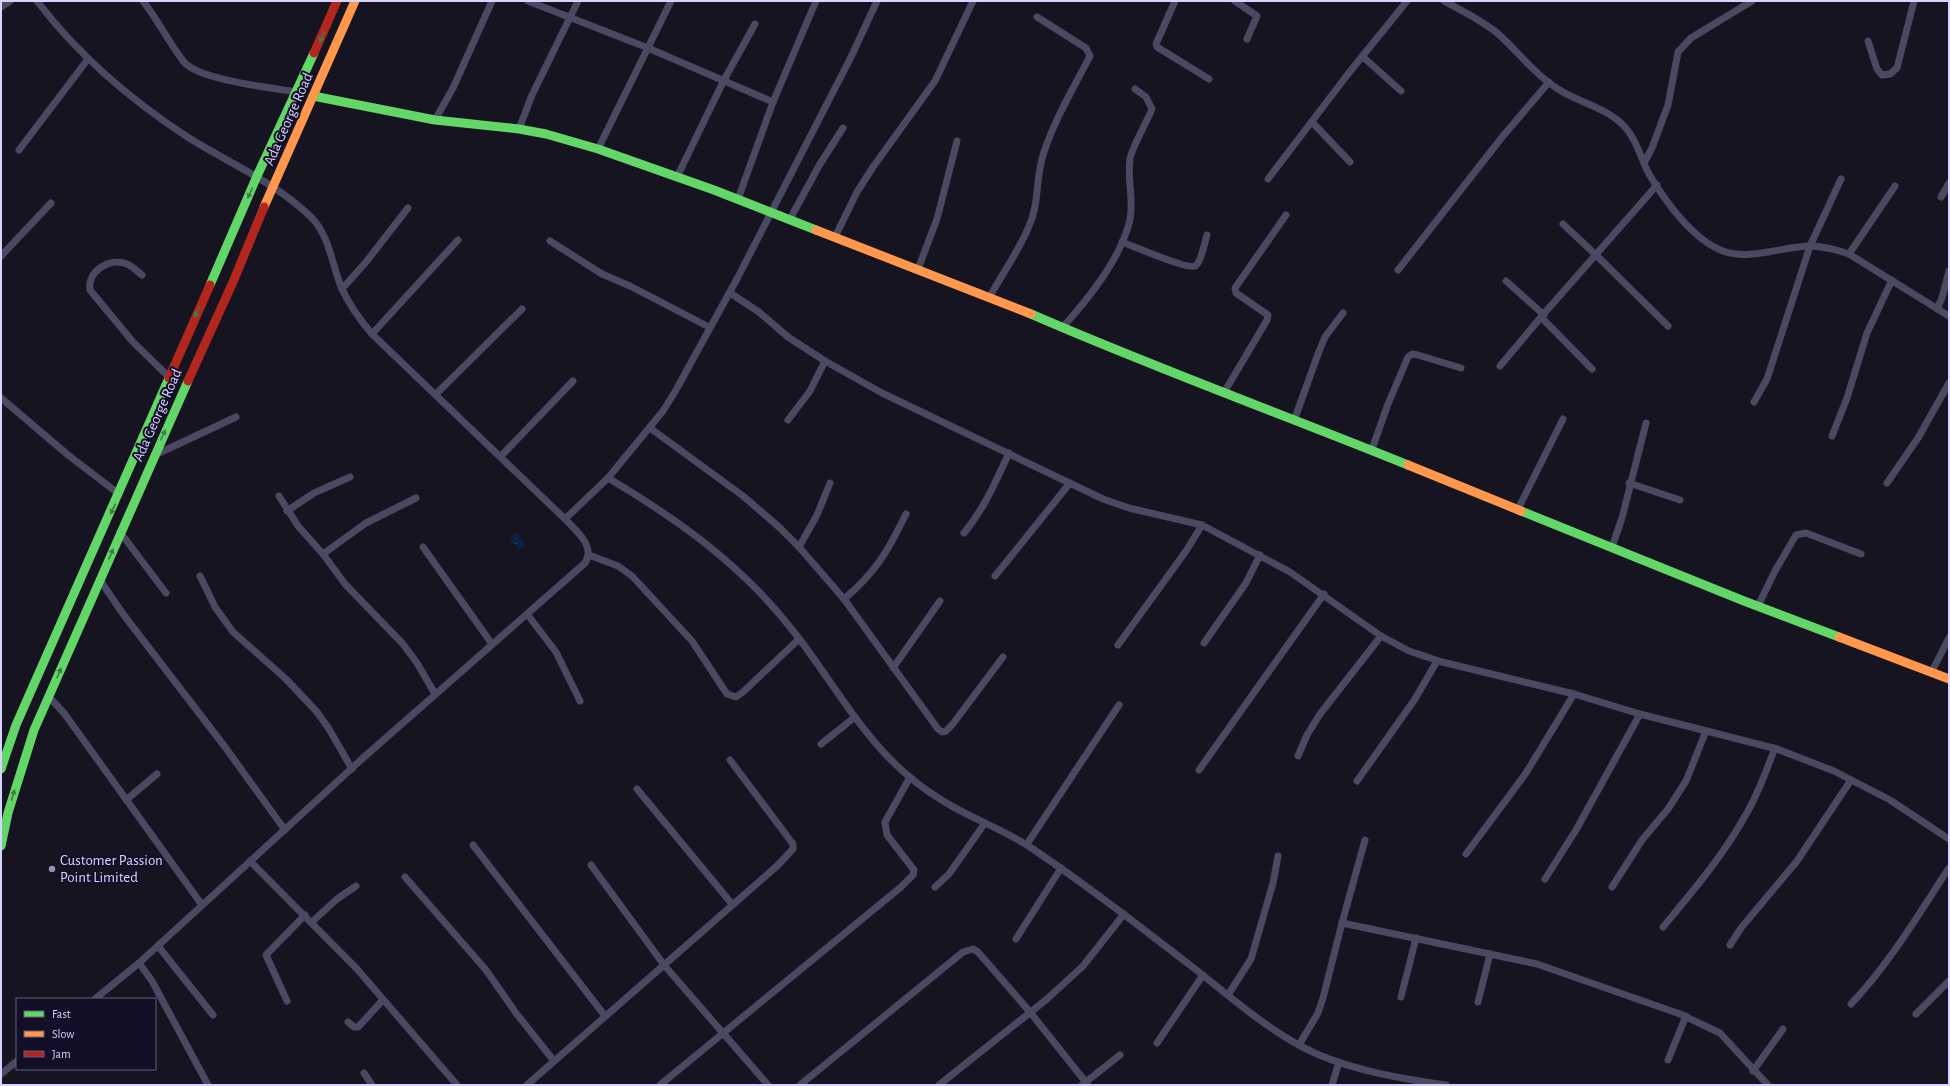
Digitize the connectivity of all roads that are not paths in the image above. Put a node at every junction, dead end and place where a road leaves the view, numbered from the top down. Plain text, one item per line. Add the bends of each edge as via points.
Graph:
1 (10, 1) edge
2 (37, 1) edge
3 (143, 1) edge
4 (337, 1) edge
5 (355, 1) edge
6 (492, 1) edge
7 (528, 1) edge
8 (578, 1) edge
9 (671, 1) edge
10 (816, 1) edge
11 (877, 1) edge
12 (973, 1) edge
13 (1175, 1) edge
14 (1235, 1) edge
15 (1407, 1) edge
16 (1444, 1) edge
17 (1752, 1) edge
18 (1914, 1) edge
19 (1, 7) edge
20 (1037, 16) dead end
21 (571, 17) junction
22 (755, 24) dead end
23 (1247, 39) dead end
24 (1868, 42) dead end
25 (648, 48) junction
26 (1362, 56) junction
27 (88, 59) junction
28 (1209, 79) dead end
29 (724, 80) junction
30 (1548, 82) junction
31 (1135, 89) dead end
32 (1401, 91) dead end
33 (297, 92) junction
34 (313, 96) junction
35 (773, 102) junction
36 (436, 120) junction
37 (1312, 122) junction
38 (843, 128) dead end
39 (520, 129) junction
40 (957, 142) dead end
41 (598, 149) junction
42 (19, 150) dead end
43 (1350, 162) dead end
44 (1644, 163) junction
45 (257, 176) junction
46 (677, 177) junction
47 (1268, 179) dead end
48 (1841, 179) dead end
49 (1949, 183) edge
50 (1657, 185) junction
51 (1895, 186) dead end
52 (273, 187) junction
53 (1941, 197) dead end
54 (738, 200) junction
55 (51, 203) dead end
56 (408, 208) dead end
57 (770, 212) junction
58 (1286, 216) dead end
59 (790, 219) junction
60 (1563, 224) dead end
61 (1207, 235) dead end
62 (835, 237) junction
63 (458, 240) dead end
64 (550, 241) dead end
65 (1122, 242) junction
66 (1810, 246) junction
67 (1596, 254) junction
68 (1849, 254) junction
69 (1, 256) edge
70 (918, 269) junction
71 (1398, 270) dead end
72 (1949, 270) edge
73 (142, 275) dead end
74 (1892, 280) junction
75 (1506, 281) dead end
76 (342, 289) junction
77 (730, 293) junction
78 (989, 298) junction
79 (1937, 308) junction
80 (522, 309) dead end
81 (1343, 313) dead end
82 (1542, 316) junction
83 (1949, 316) edge
84 (1668, 326) dead end
85 (710, 327) junction
86 (1062, 328) junction
87 (372, 334) junction
88 (825, 361) junction
89 (1500, 366) dead end
90 (1460, 368) dead end
91 (1592, 369) dead end
92 (169, 377) junction
93 (573, 381) dead end
94 (1949, 383) edge
95 (1225, 391) junction
96 (436, 394) junction
97 (1, 398) edge
98 (1754, 402) dead end
99 (236, 417) dead end
100 (1295, 418) junction
101 (1563, 419) dead end
102 (788, 420) dead end
103 (1646, 423) dead end
104 (650, 428) junction
105 (1832, 436) dead end
106 (1372, 449) junction
107 (1009, 453) junction
108 (155, 455) junction
109 (501, 456) junction
110 (350, 477) dead end
111 (608, 478) junction
112 (830, 483) dead end
113 (1629, 483) junction
114 (1887, 483) dead end
115 (1070, 484) junction
116 (119, 494) junction
117 (279, 496) dead end
118 (416, 498) dead end
119 (1680, 500) dead end
120 (1518, 509) junction
121 (287, 511) junction
122 (906, 514) dead end
123 (565, 519) junction
124 (1202, 525) junction
125 (120, 532) junction
126 (964, 533) dead end
127 (423, 547) dead end
128 (799, 547) junction
129 (1612, 547) junction
130 (323, 554) junction
131 (1861, 554) dead end
132 (589, 555) junction
133 (1260, 555) junction
134 (200, 576) dead end
135 (995, 576) dead end
136 (100, 580) junction
137 (166, 593) dead end
138 (1324, 594) junction
139 (844, 599) junction
140 (940, 601) dead end
141 (1758, 606) junction
142 (527, 614) junction
143 (1381, 636) junction
144 (1949, 638) edge
145 (799, 639) junction
146 (1204, 643) dead end
147 (492, 644) junction
148 (1118, 645) dead end
149 (1003, 657) dead end
150 (1437, 660) junction
151 (893, 668) junction
152 (1931, 673) junction
153 (1949, 679) edge
154 (435, 694) junction
155 (1574, 694) junction
156 (49, 697) junction
157 (580, 701) dead end
158 (1119, 705) dead end
159 (1640, 714) junction
160 (855, 717) junction
161 (1706, 731) junction
162 (821, 744) dead end
163 (1775, 748) junction
164 (1298, 756) dead end
165 (730, 760) dead end
166 (1, 769) edge
167 (352, 769) junction
168 (1199, 770) dead end
169 (157, 774) dead end
170 (910, 777) junction
171 (1851, 780) junction
172 (1357, 781) dead end
173 (637, 789) dead end
174 (126, 800) junction
175 (985, 823) junction
176 (285, 830) junction
177 (1949, 839) edge
178 (1365, 840) dead end
179 (1027, 844) junction
180 (472, 845) dead end
181 (1, 846) edge
182 (1466, 854) dead end
183 (1278, 856) dead end
184 (250, 861) junction
185 (591, 865) dead end
186 (1062, 868) junction
187 (1949, 868) edge
188 (405, 877) dead end
189 (1545, 879) dead end
190 (356, 886) dead end
191 (935, 887) dead end
192 (1612, 887) dead end
193 (732, 904) junction
194 (202, 905) junction
195 (1124, 914) junction
196 (305, 915) junction
197 (312, 922) junction
198 (1342, 923) junction
199 (1663, 927) dead end
200 (1416, 938) junction
201 (1016, 939) dead end
202 (1730, 945) dead end
203 (158, 946) junction
204 (1490, 954) junction
205 (139, 963) junction
206 (664, 965) junction
207 (1203, 975) junction
208 (1949, 981) edge
209 (1228, 995) junction
210 (1401, 997) dead end
211 (96, 998) edge
212 (383, 1000) junction
213 (287, 1001) dead end
214 (1478, 1002) dead end
215 (1851, 1004) dead end
216 (1030, 1012) junction
217 (1916, 1014) dead end
218 (213, 1015) dead end
219 (605, 1016) junction
220 (1686, 1016) junction
221 (348, 1022) dead end
222 (1783, 1030) dead end
223 (724, 1033) junction
224 (1157, 1043) dead end
225 (1299, 1045) junction
226 (1120, 1055) dead end
227 (1668, 1060) dead end
228 (554, 1061) junction
229 (16, 1062) edge
230 (1339, 1062) junction
231 (1753, 1071) junction
232 (364, 1073) dead end
233 (1, 1074) edge
234 (1085, 1084) edge
235 (1426, 1084) edge
236 (208, 1085) edge
237 (372, 1085) edge
238 (457, 1085) edge
239 (527, 1085) edge
240 (660, 1085) edge
241 (768, 1085) edge
242 (800, 1085) edge
243 (939, 1085) edge
244 (1332, 1085) edge
245 (1446, 1085) edge
246 (1768, 1085) edge

1 - 19 street
2 - 27 street via 56,27
3 - 33 street via 185,63 197,71 214,77
4 -> 33 main road, Ada George Road
5 - 34 main road, Ada George Road
6 - 36 street
7 - 21 street
8 - 21 street
9 - 25 street
10 - 35 street
11 - 57 street via 851,57
12 - 62 street via 935,81 873,167 857,192
13 - 28 street via 1156,44 1157,47
14 - 23 street via 1257,16
15 - 26 street
16 - 30 street via 1495,31
17 - 44 street via 1691,38 1678,52 1668,105
18 - 24 street via 1897,68 1890,74 1882,75 1877,69
20 - 78 street via 1086,48 1090,54 1043,152 1036,186 1037,200 1030,226
21 - 25 street
21 - 39 street via 532,95
22 - 29 street
25 - 29 street
25 - 41 street
26 - 32 street
26 - 37 street
27 - 42 street
27 - 45 street via 150,111 218,156
29 - 35 street
29 - 46 street
30 - 44 street via 1558,90 1622,123
30 - 71 street
31 - 65 street via 1146,97 1152,109 1130,157 1132,202 1130,220
33 - 45 main road, Ada George Road
34 - 36 main road
34 - 52 main road, Ada George Road
35 - 54 street
36 - 39 main road
37 - 43 street
37 - 47 street
38 - 59 street
39 - 41 main road
40 - 70 street via 937,219
41 - 46 main road
44 - 50 street
45 - 52 street
45 -> 92 main road, Ada George Road
46 - 54 main road
48 - 66 street
49 - 53 street
50 - 66 street via 1676,212 1699,236 1724,252 1743,254
50 - 67 street
51 - 68 street
52 - 76 street via 312,219 322,231
108 -> 52 main road, Ada George Road
54 - 57 main road
55 - 69 street
56 - 76 street
57 - 59 main road
57 - 77 street
58 - 95 street via 1235,288 1236,293 1268,315
59 - 62 main road
60 - 67 street
61 - 65 street via 1199,262 1192,267
62 - 70 main road
63 - 87 street
64 - 85 street via 602,274
65 - 86 street via 1093,290
66 - 68 street
66 - 98 street via 1767,379
67 - 82 street
67 - 84 street
68 - 74 street
70 - 78 main road
72 - 79 street
73 - 92 street via 127,264 108,262 97,269 89,285 90,290 133,342
74 - 79 street
74 - 105 street via 1867,333
75 - 82 street
76 - 87 street via 355,314
77 - 85 street
77 - 88 street via 759,312 788,337
78 - 86 main road
79 - 83 street
80 - 96 street
81 - 100 street via 1325,337
82 - 89 street
82 - 91 street
85 - 104 street via 676,390
86 - 95 main road
87 - 96 street
88 - 102 street via 810,391
88 - 107 street via 882,394
90 - 106 street via 1412,354 1388,404
92 - 116 main road, Ada George Road
93 - 109 street
94 - 114 street via 1918,438
95 - 100 main road
96 - 109 street
97 - 116 street
99 - 108 street
100 - 106 main road
101 - 120 street
103 - 113 street
104 - 111 street
104 - 128 street via 743,496
106 - 120 main road
107 - 115 street
107 - 126 street via 975,520
108 - 125 main road, Ada George Road
109 - 123 street
110 - 121 street via 314,493
111 - 123 street
111 - 145 street via 642,498 737,569
112 - 128 street via 817,515
113 - 119 street
113 - 129 street via 1622,518
115 - 124 street via 1129,508
115 - 135 street
116 -> 166 main road, Ada George Road via 16,725
117 - 121 street
118 - 130 street via 366,523
120 - 129 main road
121 - 130 street
122 - 139 street via 879,564 865,582
123 - 132 street via 587,545
124 - 133 street
124 - 148 street
136 -> 125 main road, Ada George Road
125 - 137 street
127 - 147 street
128 - 139 street
129 - 141 main road
130 - 154 street via 345,584 403,644
131 - 141 street via 1806,533 1796,535
132 - 142 street via 585,563
132 - 145 street via 618,566 632,576 692,641 727,694 732,696 736,697 743,692
133 - 138 street
133 - 146 street via 1246,583
134 - 167 street via 215,607 233,632 286,679 317,712
156 -> 136 main road, Ada George Road
136 - 176 street
138 - 143 street
138 - 168 street
139 - 151 street
140 - 151 street
141 - 152 main road
142 - 147 street
142 - 157 street via 556,652
143 - 150 street via 1409,651
143 - 164 street via 1320,714
144 - 152 street
145 - 160 street
147 - 154 street
149 - 151 street via 952,725 942,732
150 - 155 street
150 - 172 street via 1415,699
152 - 153 main road
154 - 167 street
155 - 159 street
155 - 182 street via 1526,773
156 - 174 street via 64,713
181 -> 156 main road, Ada George Road via 20,770
158 - 179 street
159 - 161 street
159 - 189 street via 1576,830
160 - 162 street
160 - 170 street via 891,760
161 - 163 street
161 - 192 street via 1686,781 1668,810 1642,840
163 - 171 street
163 - 199 street via 1760,788 1745,816 1694,891
165 - 193 street via 793,844 793,849 777,866
167 - 176 street
169 - 174 street
170 - 175 street via 941,800
170 - 223 street via 885,822 887,834 914,870 913,875
171 - 177 street via 1890,800
171 - 202 street via 1797,861
173 - 193 street
174 - 194 street
175 - 179 street
175 - 191 street via 949,874
176 - 184 street
178 - 198 street
179 - 186 street
180 - 219 street
183 - 209 street via 1251,960
184 - 194 street
184 - 196 street
185 - 206 street
186 - 195 street
186 - 201 street
187 - 215 street via 1890,959
188 - 228 street via 486,970 516,1014
190 - 197 street
193 - 206 street
194 - 203 street
195 - 207 street
195 - 216 street via 1083,966
196 - 197 street
196 - 213 street via 266,955
197 - 212 street
198 - 200 street
198 - 225 street via 1323,998
200 - 204 street
200 - 210 street
203 - 205 street
203 - 218 street
204 - 214 street
204 - 220 street via 1537,964
205 - 211 street
205 - 236 street via 152,981
206 - 219 street
206 - 223 street
207 - 209 street
207 - 224 street
208 - 217 street
209 - 225 street
212 - 221 street via 358,1027
212 - 238 street
216 - 234 street
216 - 242 street via 978,952 973,949 962,952
216 - 243 street
219 - 228 street
220 - 227 street
220 - 231 street via 1720,1033
222 - 231 street
223 - 240 street
223 - 241 street
225 - 230 street
226 - 234 street
228 - 239 street
229 - 233 street
230 - 235 street
230 - 244 street
231 - 246 street
232 - 237 street
235 - 245 street

